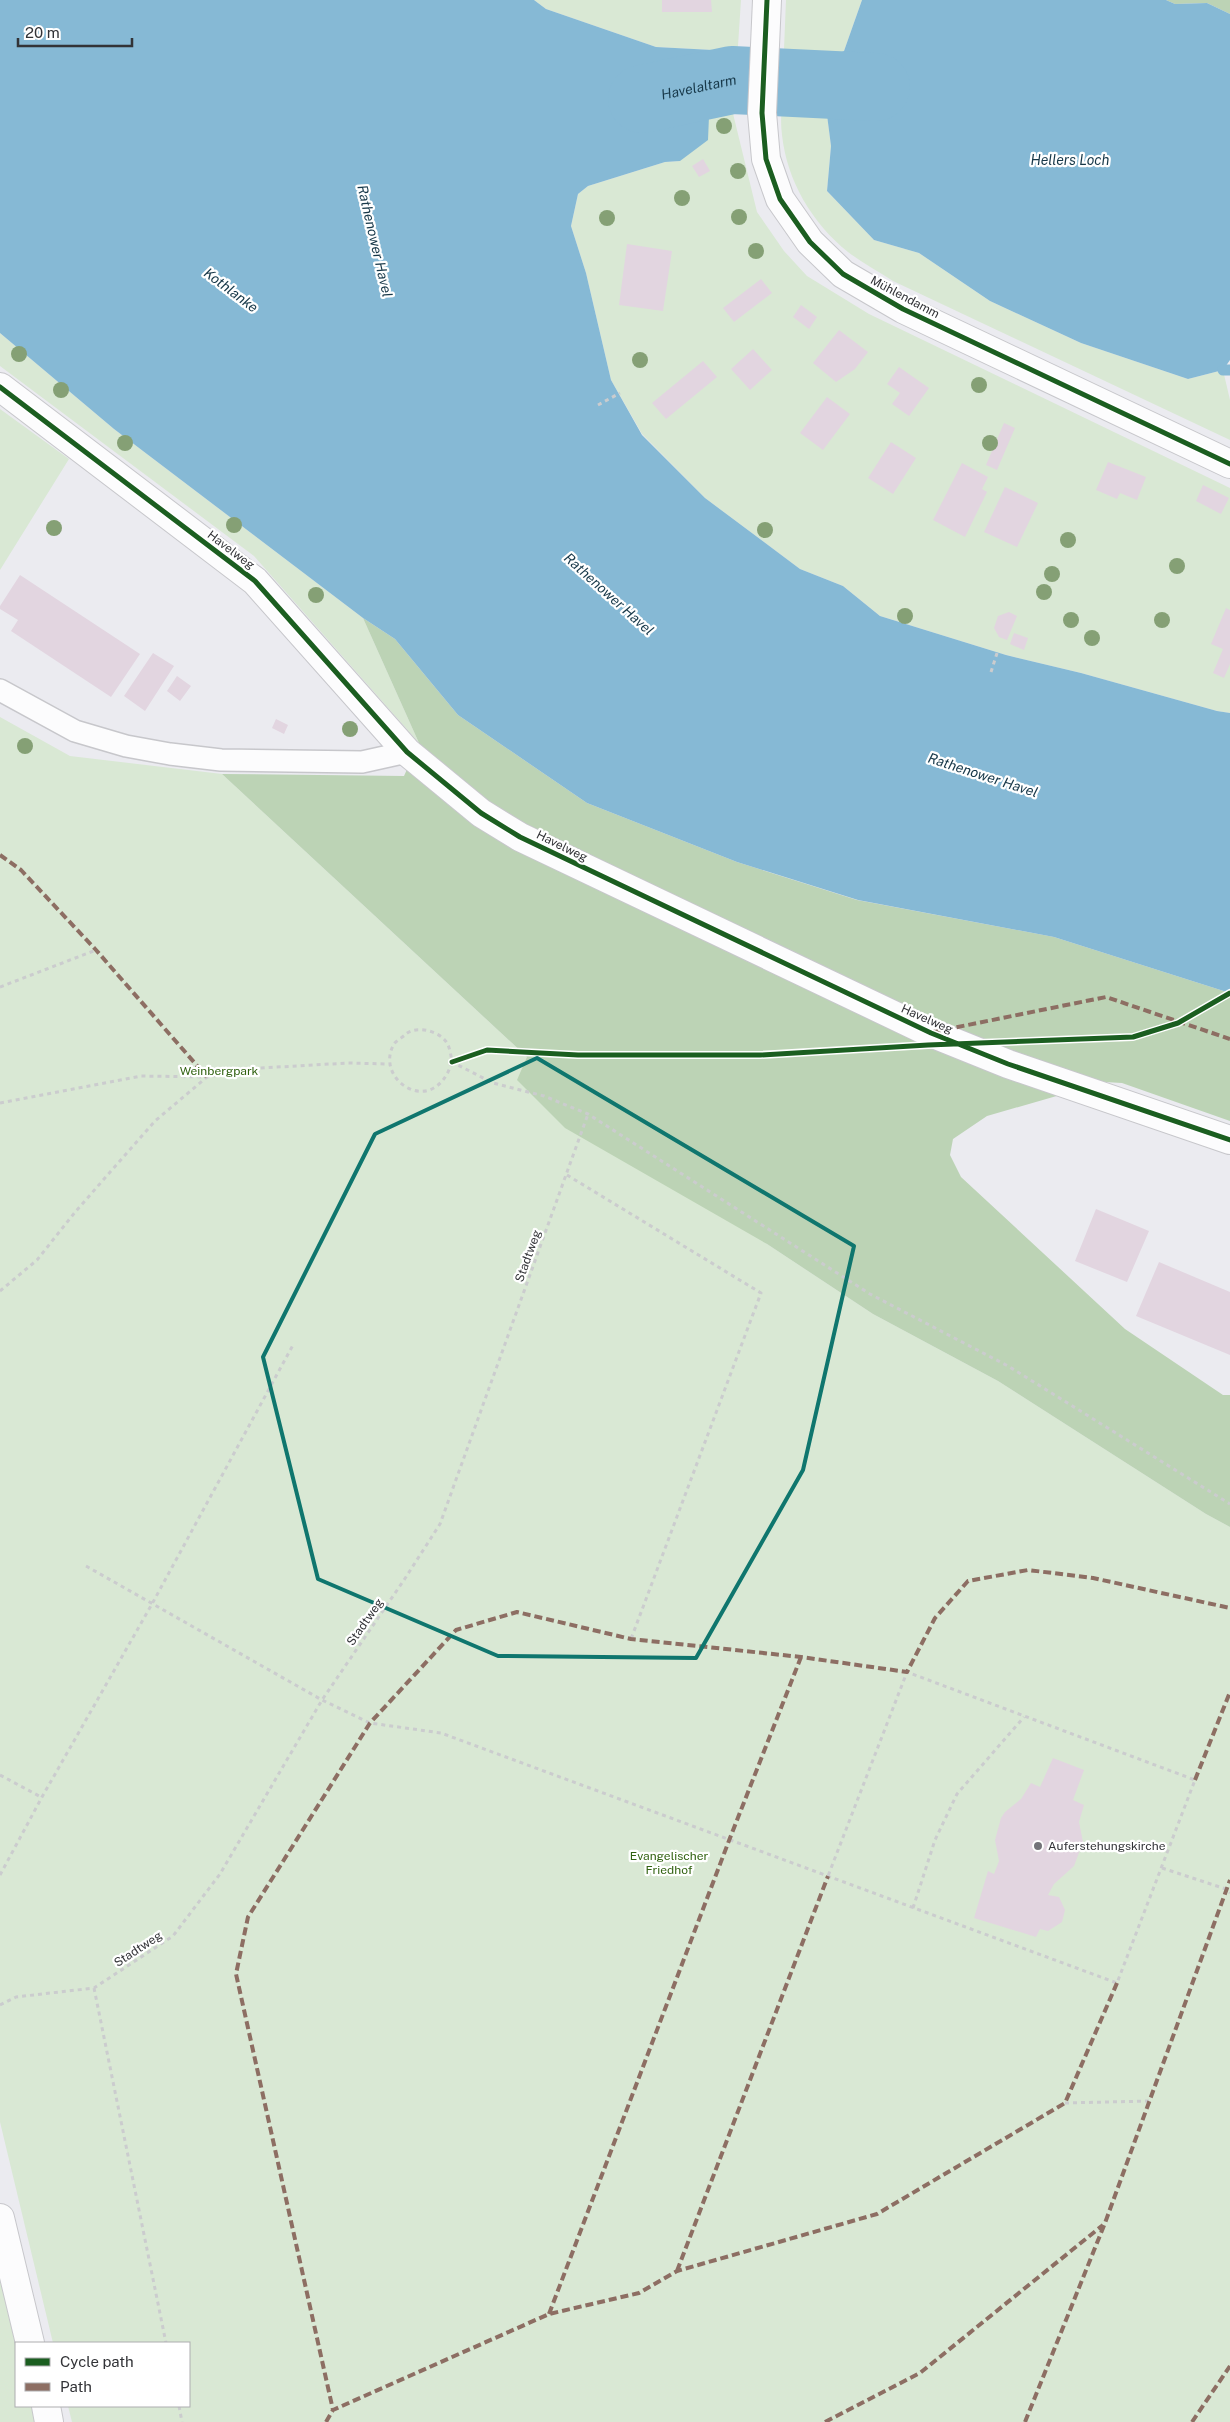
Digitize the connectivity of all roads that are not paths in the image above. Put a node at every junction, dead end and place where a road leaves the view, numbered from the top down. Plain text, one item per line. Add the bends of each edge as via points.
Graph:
1 (767, 0) edge
2 (0, 387) edge
3 (1230, 464) edge
4 (0, 690) edge
5 (407, 752) junction
6 (1230, 1140) edge
7 (0, 2218) edge
8 (30, 2342) edge
9 (46, 2407) edge
10 (49, 2422) edge

1 - 3 street, Mühlendamm via 762,113 766,159 780,199 810,242 843,274 903,309
2 - 5 street, Havelweg via 255,580
4 - 5 lane via 75,731 126,746 170,754 221,760 362,762
5 - 6 street, Havelweg via 481,813 520,837 931,1033 1008,1064
7 - 8 street
9 - 10 street

